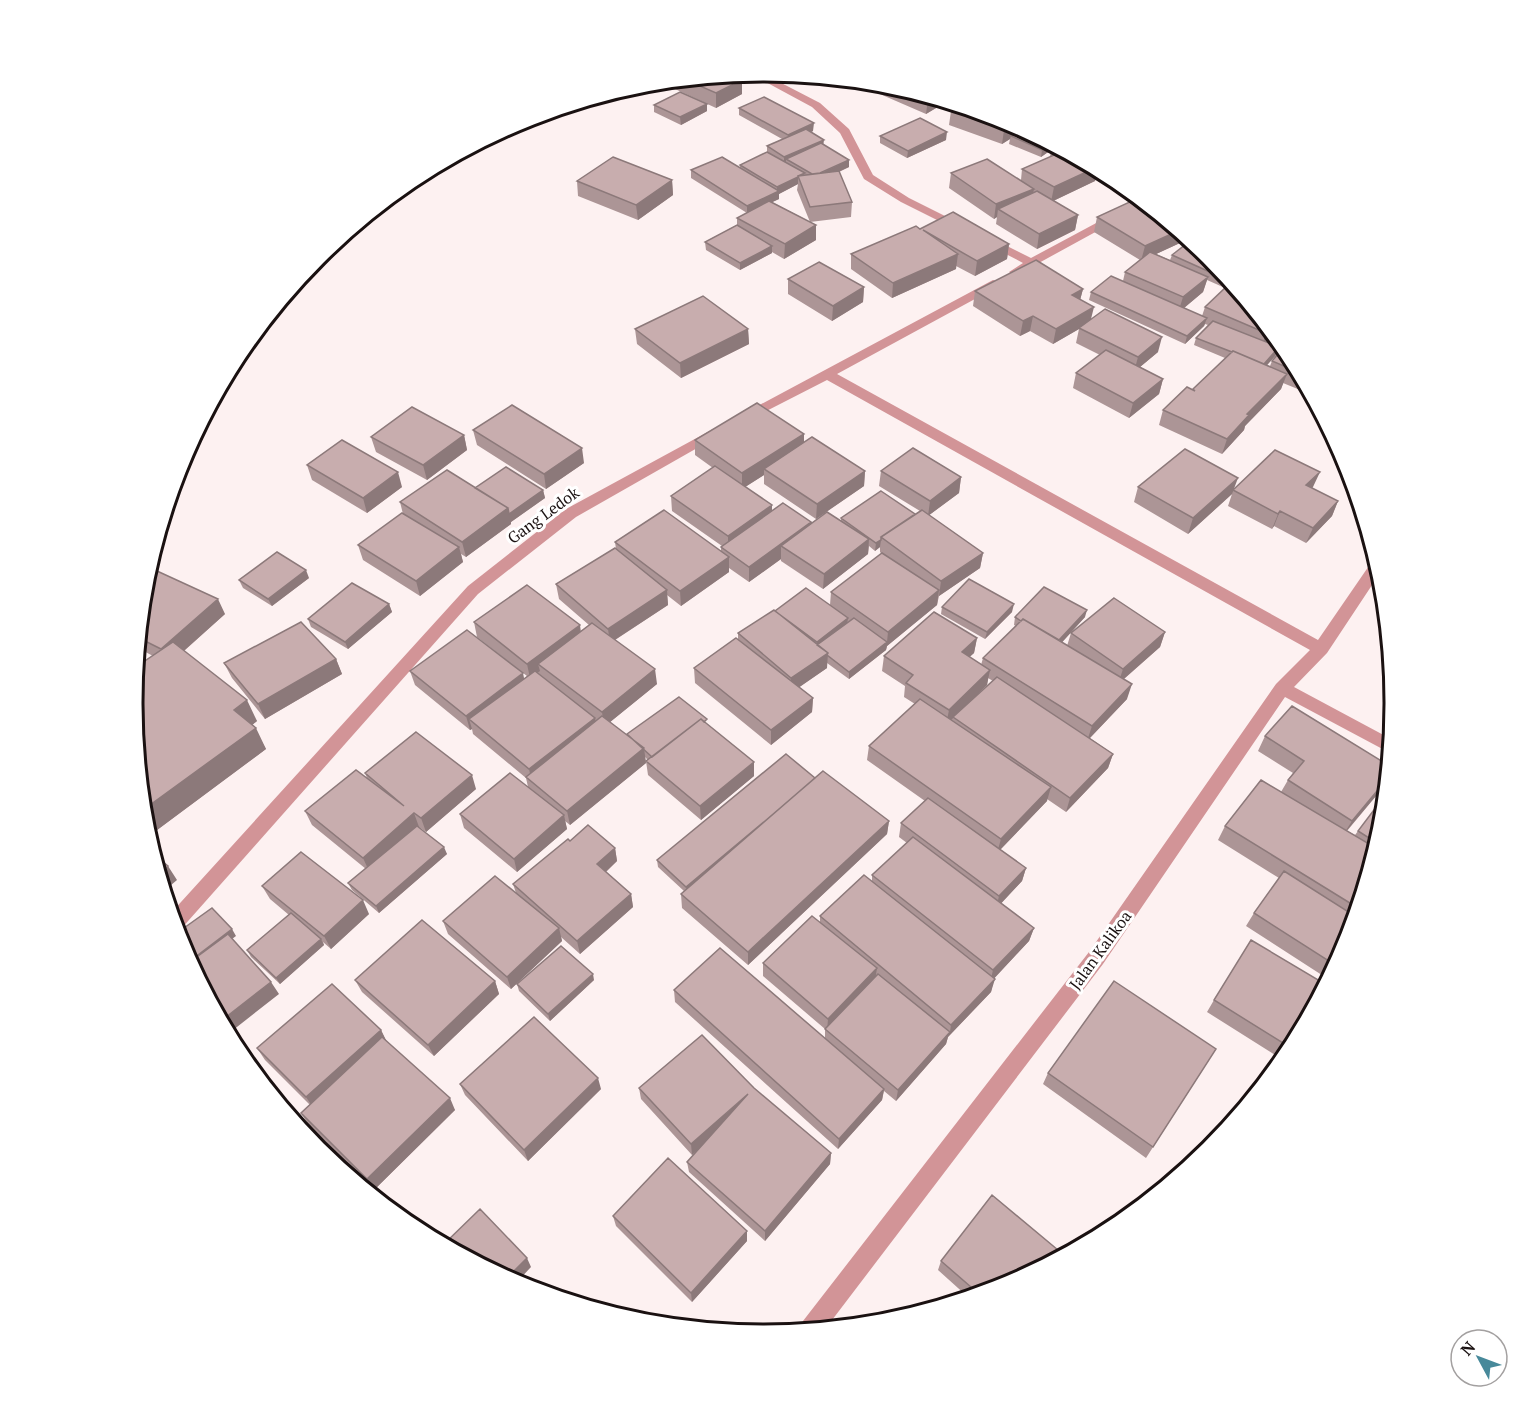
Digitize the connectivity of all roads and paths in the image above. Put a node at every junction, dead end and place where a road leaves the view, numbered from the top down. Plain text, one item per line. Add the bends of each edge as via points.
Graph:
1 (772, 82) edge
2 (1137, 208) edge
3 (1032, 262) junction
4 (827, 374) junction
5 (1370, 575) edge
6 (1321, 649) junction
7 (1282, 688) junction
8 (1383, 742) edge
9 (181, 915) edge
10 (817, 1321) edge

1 - 3 street via 816,105 845,131 868,177
2 - 3 street, Gang Ledok
3 - 4 street, Gang Ledok
4 - 6 street
4 - 9 street, Gang Ledok via 571,513 473,590
5 - 6 street, Jalan Kalikoa
6 - 7 street, Jalan Kalikoa
7 - 8 street
7 - 10 street, Jalan Kalikoa via 1096,958

